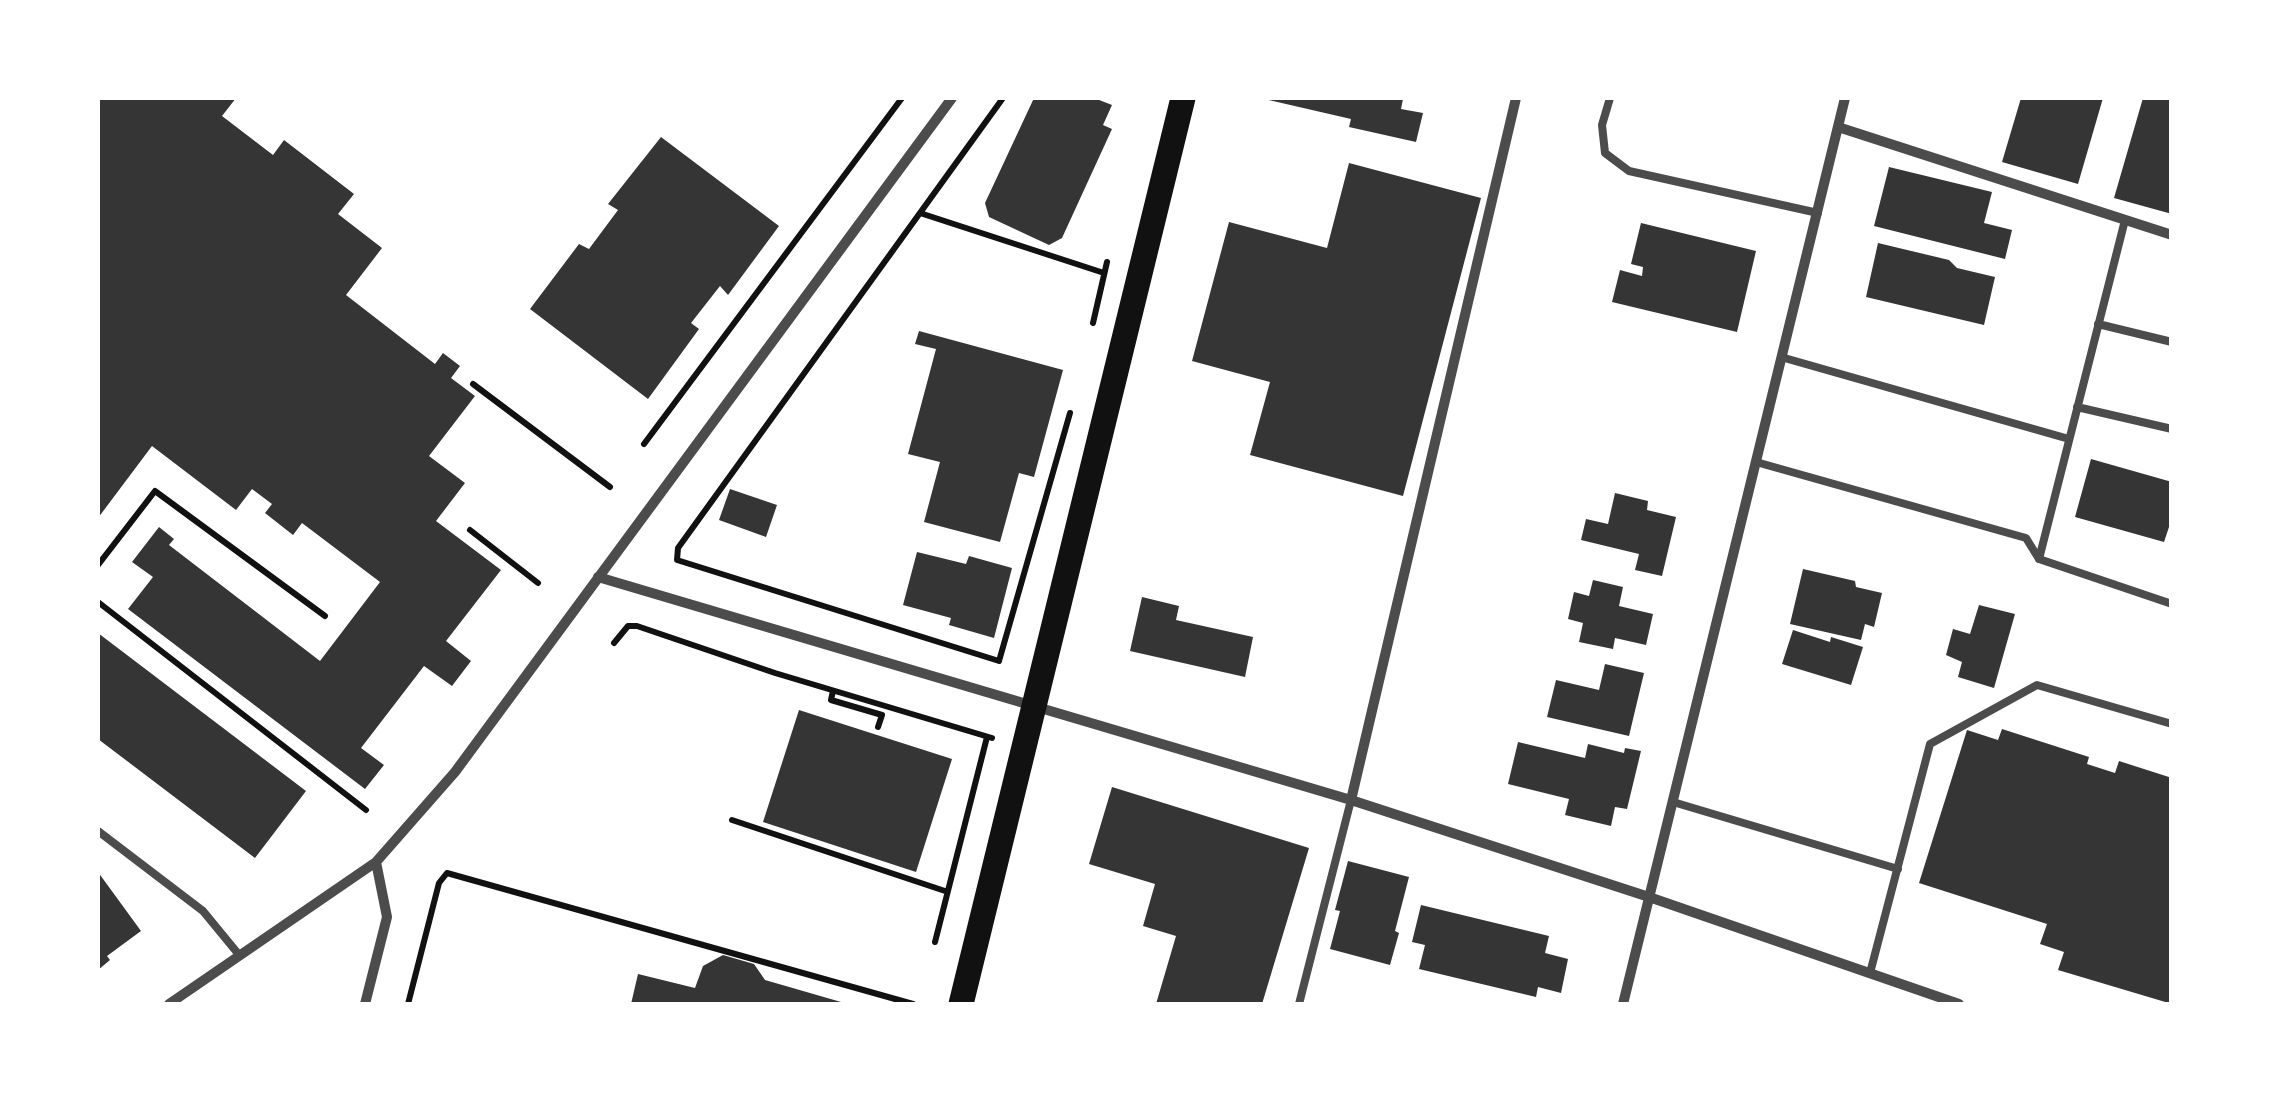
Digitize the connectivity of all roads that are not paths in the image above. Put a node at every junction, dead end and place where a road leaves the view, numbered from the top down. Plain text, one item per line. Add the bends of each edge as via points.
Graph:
1 (952, 98) edge
2 (1183, 98) edge
3 (1516, 98) edge
4 (1610, 98) edge
5 (1845, 98) edge
6 (1838, 127) junction
7 (1818, 212) junction
8 (2125, 220) junction
9 (2172, 235) edge
10 (2098, 324) junction
11 (2172, 342) edge
12 (1782, 358) junction
13 (2077, 407) junction
14 (2172, 429) edge
15 (2069, 440) junction
16 (1756, 462) junction
17 (2039, 559) junction
18 (598, 577) junction
19 (2172, 604) edge
20 (1034, 709) junction
21 (2172, 724) edge
22 (1351, 800) junction
23 (1672, 802) junction
24 (98, 831) edge
25 (376, 862) junction
26 (1898, 869) junction
27 (1649, 897) junction
28 (240, 956) junction
29 (1870, 973) junction
30 (170, 1004) edge
31 (365, 1004) edge
32 (961, 1004) edge
33 (1299, 1004) edge
34 (1623, 1004) edge
35 (1956, 1004) edge

1 - 18 street
2 - 20 main road
3 - 22 street
4 - 7 lane via 1602,125 1606,153 1629,171
5 - 6 street
6 - 7 street
6 - 8 street
7 - 12 street
8 - 9 street
8 - 10 lane
10 - 11 lane
10 - 13 lane
12 - 15 lane
12 - 16 street
13 - 14 lane
13 - 15 lane
15 - 17 lane
16 - 17 lane via 2026,538
16 - 23 street
17 - 19 lane
18 - 20 street
18 - 25 street via 454,772
20 - 22 street
20 - 32 main road
21 - 26 lane via 2038,685 1930,744
22 - 27 street
22 - 33 lane
23 - 26 lane
23 - 27 street
24 - 28 lane via 204,912
25 - 28 street
25 - 31 street via 387,917
26 - 29 lane
27 - 29 street
27 - 34 street
28 - 30 street
29 - 35 street

